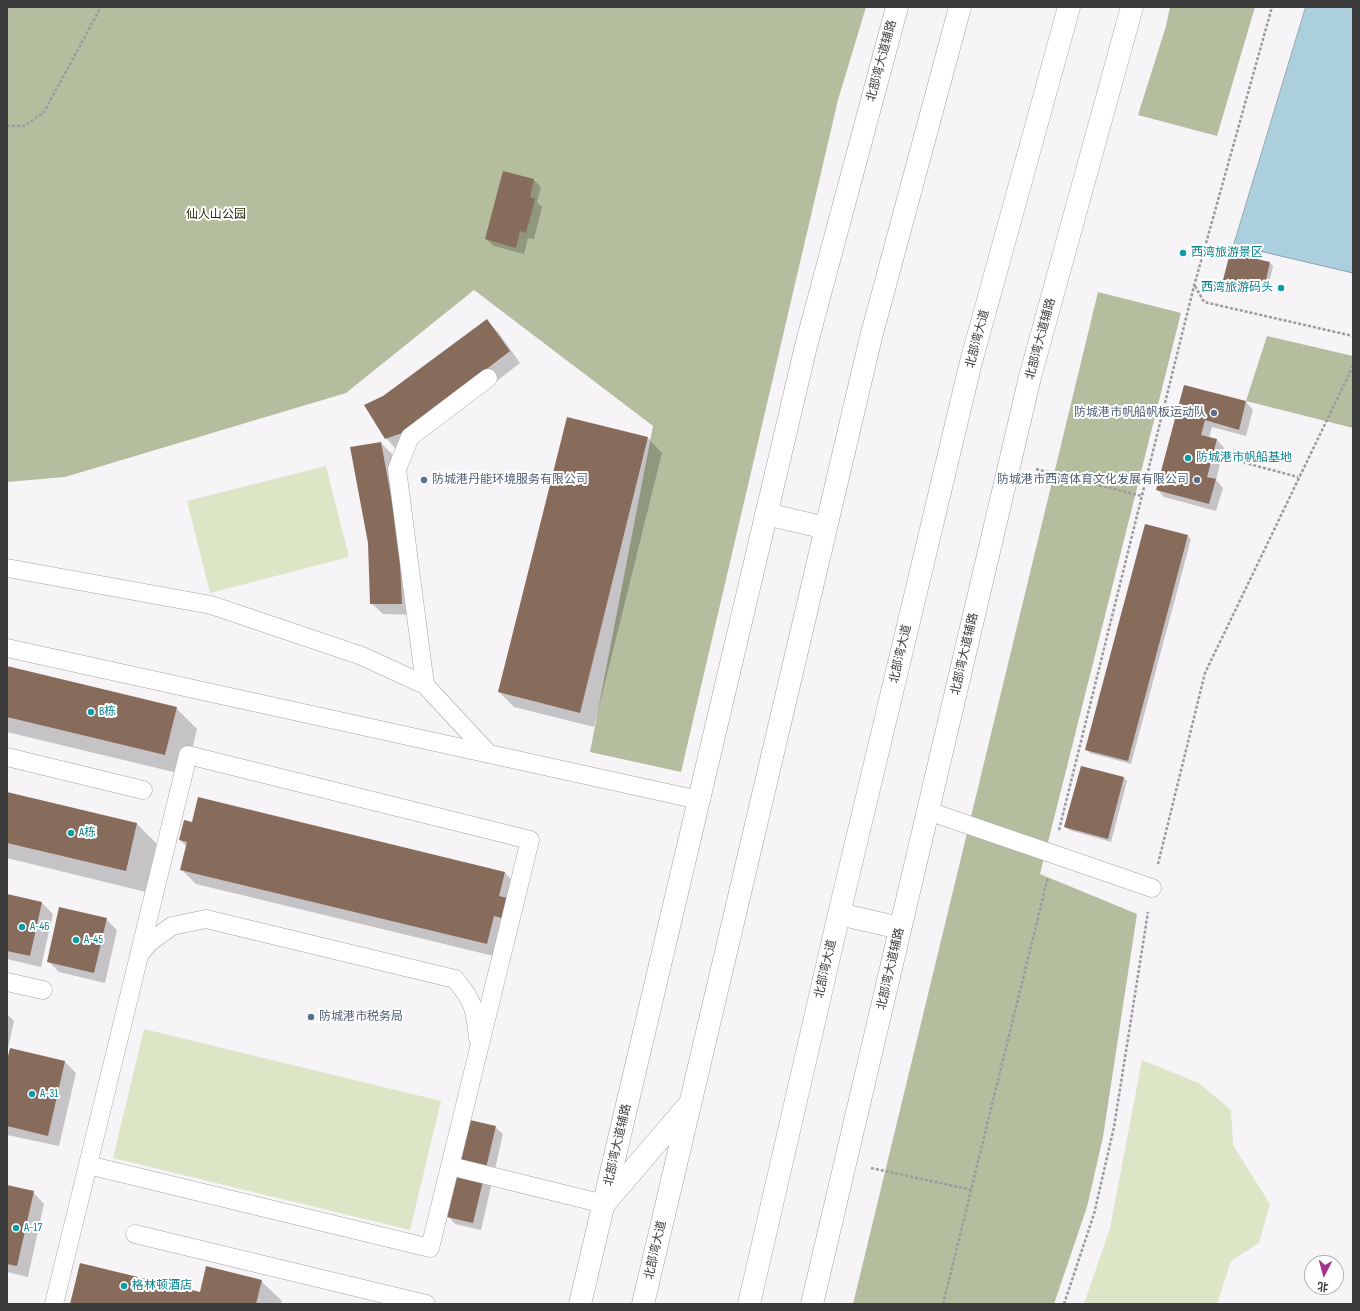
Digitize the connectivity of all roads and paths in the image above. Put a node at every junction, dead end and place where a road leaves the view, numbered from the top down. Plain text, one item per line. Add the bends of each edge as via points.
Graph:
1 (101, 7) edge
2 (897, 7) edge
3 (1069, 7) edge
4 (1132, 7) edge
5 (1272, 7) edge
6 (954, 9) edge
7 (7, 126) edge
8 (1194, 286) junction
9 (1353, 336) edge
10 (1353, 366) edge
11 (488, 378) dead end
12 (1234, 460) dead end
13 (1010, 462) junction
14 (1298, 478) junction
15 (1142, 496) junction
16 (766, 514) junction
17 (826, 528) junction
18 (7, 568) edge
19 (7, 648) edge
20 (425, 685) junction
21 (489, 754) junction
22 (7, 757) edge
23 (142, 790) dead end
24 (699, 800) junction
25 (928, 810) junction
26 (1054, 854) junction
27 (1152, 888) junction
28 (839, 914) junction
29 (900, 928) junction
30 (139, 955) junction
31 (7, 982) edge
32 (43, 990) dead end
33 (479, 1049) junction
34 (690, 1104) junction
35 (845, 1163) junction
36 (88, 1165) junction
37 (450, 1166) junction
38 (972, 1190) junction
39 (604, 1204) junction
40 (135, 1234) dead end
41 (54, 1304) edge
42 (426, 1304) edge
43 (580, 1304) edge
44 (643, 1304) edge
45 (749, 1304) edge
46 (812, 1304) edge
47 (943, 1304) edge
48 (1064, 1304) edge

1 - 7 path via 44,112 24,126
2 - 16 main road, 北部湾大道辅路 via 806,346
3 - 28 main road, 北部湾大道 via 971,362
4 - 13 main road, 北部湾大道辅路 via 1030,377
5 - 8 path
6 - 17 main road, 北部湾大道 via 871,337
8 - 9 path via 1204,302
8 - 15 path
10 - 14 path
11 - 20 lane via 410,438 397,469
12 - 14 path
13 - 15 path
13 - 25 main road, 北部湾大道辅路
14 - 27 path via 1204,673
15 - 26 path
16 - 17 main road
16 - 24 main road, 北部湾大道辅路
17 - 34 main road, 北部湾大道
18 - 20 lane via 211,605 362,656
19 - 21 lane
20 - 21 lane
21 - 24 lane
22 - 23 lane
24 - 39 main road, 北部湾大道辅路
25 - 26 lane
25 - 29 main road, 北部湾大道辅路
26 - 27 lane
26 - 38 path
27 - 48 path via 1114,1127 1094,1214
28 - 29 main road
28 - 45 main road, 北部湾大道
29 - 35 main road, 北部湾大道辅路
30 - 33 lane via 150,942 172,926 206,919 455,979 471,999
30 - 33 lane via 188,755 530,840
30 - 36 lane
31 - 32 lane
33 - 37 lane
34 - 39 main road
34 - 44 main road, 北部湾大道
35 - 38 path
35 - 46 main road, 北部湾大道辅路
36 - 37 lane via 430,1248
36 - 41 lane
37 - 39 lane
38 - 47 path
39 - 43 main road, 北部湾大道辅路
40 - 42 lane

